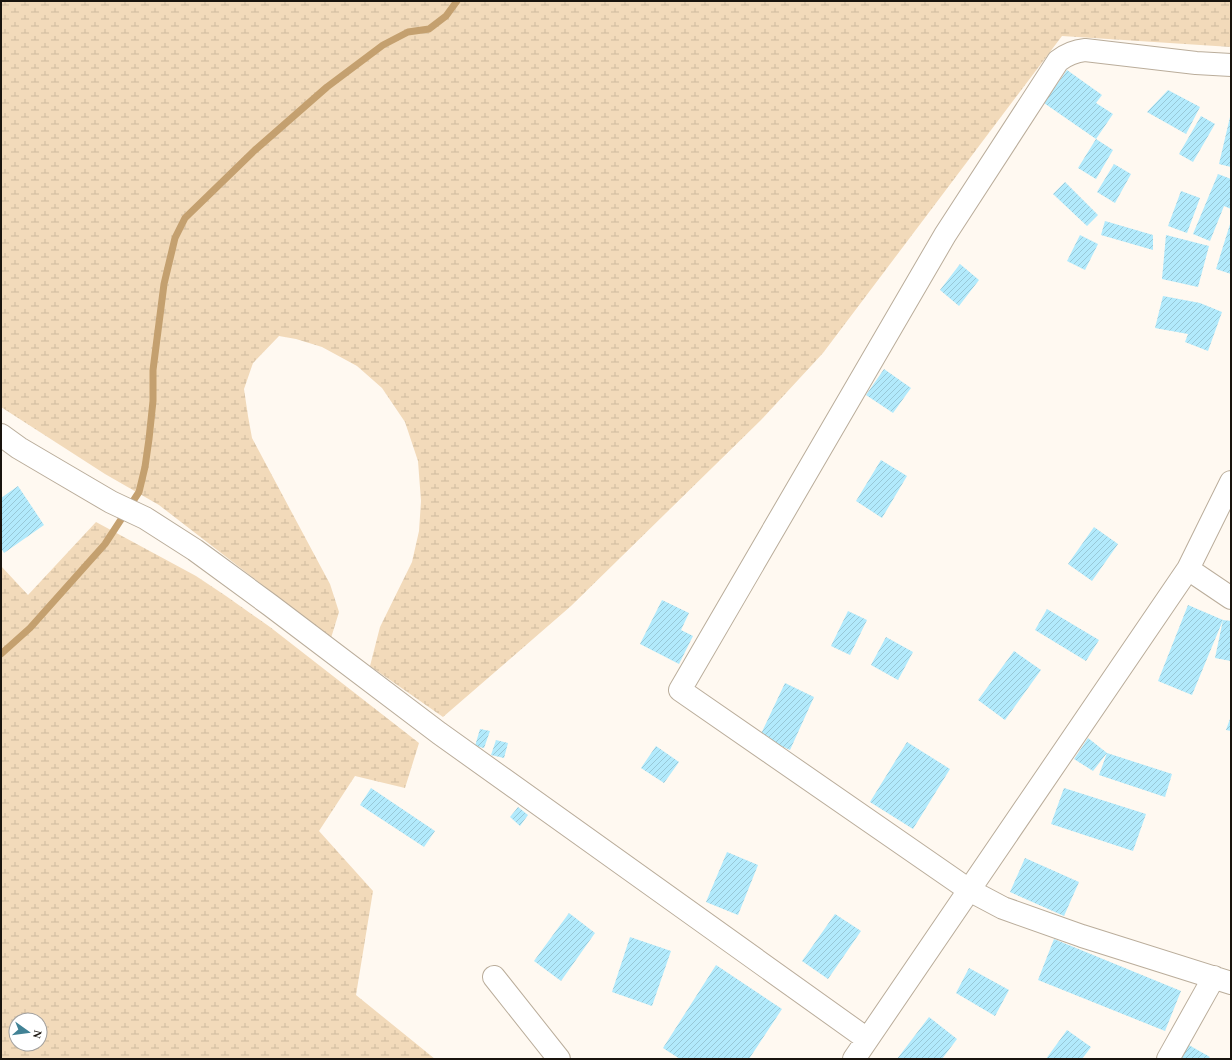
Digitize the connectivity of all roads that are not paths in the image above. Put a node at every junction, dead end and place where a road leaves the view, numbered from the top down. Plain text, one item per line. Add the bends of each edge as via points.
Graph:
1 (1231, 65) edge
2 (1, 435) edge
3 (1231, 482) edge
4 (1188, 569) junction
5 (1231, 598) edge
6 (969, 890) junction
7 (494, 977) dead end
8 (1222, 980) edge
9 (867, 1039) junction
10 (558, 1059) edge
11 (854, 1059) edge
12 (1168, 1059) edge

1 - 6 street via 1085,50 1065,55 1058,61 945,236 680,690
2 - 9 street via 111,502 145,518 195,550 439,733
3 - 4 street
4 - 5 street
4 - 6 street
6 - 8 street via 1010,910 1082,936
6 - 9 street
7 - 10 street
8 - 12 street
9 - 11 street

